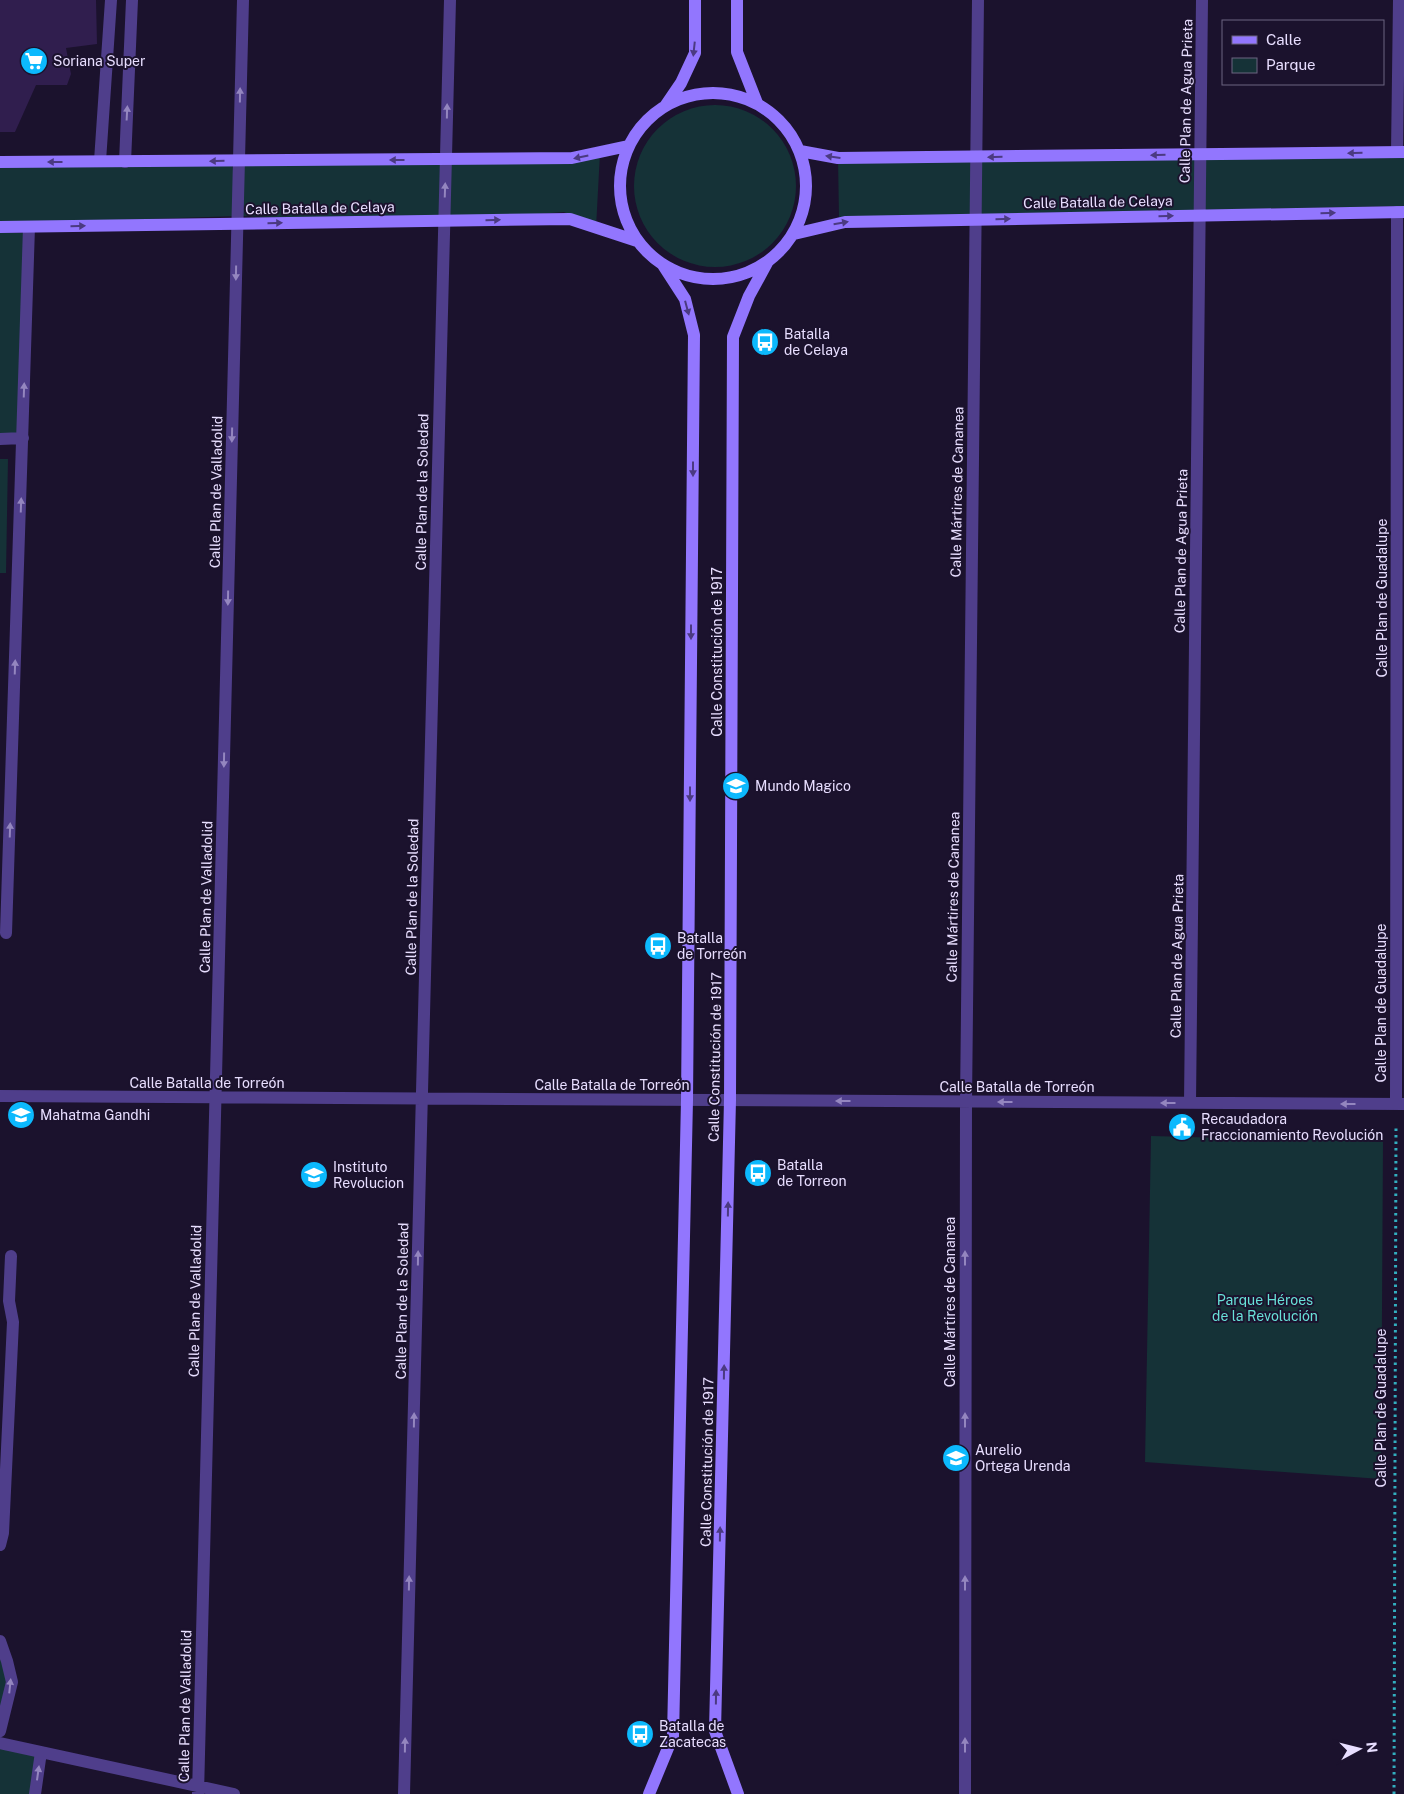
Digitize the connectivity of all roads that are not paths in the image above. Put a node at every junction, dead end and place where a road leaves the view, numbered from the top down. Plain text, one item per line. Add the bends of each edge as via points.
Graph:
1 (111, 0) edge
2 (132, 0) edge
3 (243, 0) edge
4 (450, 0) edge
5 (695, 0) edge
6 (737, 0) edge
7 (978, 0) edge
8 (1202, 0) edge
9 (1399, 0) edge
10 (757, 103) junction
11 (665, 105) junction
12 (628, 146) junction
13 (800, 151) junction
14 (1401, 152) edge
15 (1200, 155) junction
16 (976, 157) junction
17 (446, 159) junction
18 (100, 161) junction
19 (239, 161) junction
20 (0, 162) edge
21 (125, 162) junction
22 (1401, 212) edge
23 (1200, 216) junction
24 (976, 219) junction
25 (444, 221) junction
26 (237, 224) junction
27 (0, 227) edge
28 (29, 227) junction
29 (794, 234) junction
30 (637, 241) junction
31 (767, 264) junction
32 (663, 266) junction
33 (0, 438) edge
34 (23, 438) junction
35 (4, 896) edge
36 (6, 934) dead end
37 (0, 1096) edge
38 (216, 1098) junction
39 (422, 1099) junction
40 (687, 1100) junction
41 (730, 1100) junction
42 (966, 1102) junction
43 (1190, 1103) junction
44 (1400, 1104) edge
45 (11, 1256) dead end
46 (5, 1299) edge
47 (0, 1540) edge
48 (0, 1641) edge
49 (0, 1731) edge
50 (0, 1743) edge
51 (41, 1752) junction
52 (198, 1790) edge
53 (35, 1794) edge
54 (234, 1794) edge
55 (404, 1794) edge
56 (649, 1794) edge
57 (738, 1794) edge
58 (965, 1794) edge

1 - 18 street
21 -> 2 street
19 -> 3 street, Calle Plan de Valladolid
17 -> 4 street, Calle Plan de la Soledad
5 -> 11 street via 695,53 681,83
6 - 10 street via 737,52
7 - 16 street, Calle Mártires de Cananea
8 - 15 street, Calle Plan de Agua Prieta
9 - 14 street
10 - 11 street via 727,93 695,94
10 - 13 street via 783,123
11 - 12 street via 638,130
12 -> 17 street via 572,158
12 - 30 street via 620,178 623,211
16 -> 13 street via 838,158
13 - 29 street via 806,179 804,208
14 -> 15 street
15 -> 16 street
15 - 23 street, Calle Plan de Agua Prieta
16 - 24 street, Calle Mártires de Cananea
17 -> 19 street
25 -> 17 street, Calle Plan de la Soledad
18 -> 20 street
18 - 21 street
19 -> 21 street
19 - 26 street, Calle Plan de Valladolid
23 -> 22 street, Calle Batalla de Celaya
22 - 44 street, Calle Plan de Guadalupe
24 -> 23 street, Calle Batalla de Celaya
23 - 43 street, Calle Plan de Agua Prieta
29 -> 24 street, Calle Batalla de Celaya via 845,222
24 - 42 street, Calle Mártires de Cananea
26 -> 25 street, Calle Batalla de Celaya
25 -> 30 street, Calle Batalla de Celaya via 570,219
25 - 39 street, Calle Plan de la Soledad
28 -> 26 street, Calle Batalla de Celaya
26 -> 38 street, Calle Plan de Valladolid
27 - 28 street, Calle Batalla de Celaya
34 -> 28 street
29 - 31 street
30 - 32 street
31 - 32 street via 742,276 715,280 688,277
31 - 41 street, Calle Constitución de 1917 via 749,296 733,337
32 -> 40 street, Calle Constitución de 1917 via 684,300 694,335
33 - 34 street
35 -> 34 street
35 - 36 street
37 - 38 street, Calle Batalla de Torreón
38 - 39 street, Calle Batalla de Torreón
38 - 52 street, Calle Plan de Valladolid
39 - 40 street, Calle Batalla de Torreón
55 -> 39 street, Calle Plan de la Soledad
40 - 41 street, Calle Batalla de Torreón
40 - 56 street, Calle Constitución de 1917 via 673,1736
42 -> 41 street, Calle Batalla de Torreón
57 -> 41 street, Calle Constitución de 1917 via 715,1731
43 -> 42 street, Calle Batalla de Torreón
58 -> 42 street, Calle Mártires de Cananea
44 -> 43 street, Calle Batalla de Torreón
45 - 46 street
46 - 47 street via 13,1322
49 -> 48 street via 12,1682
50 - 51 street
51 - 52 street
53 -> 51 street
52 - 54 street

